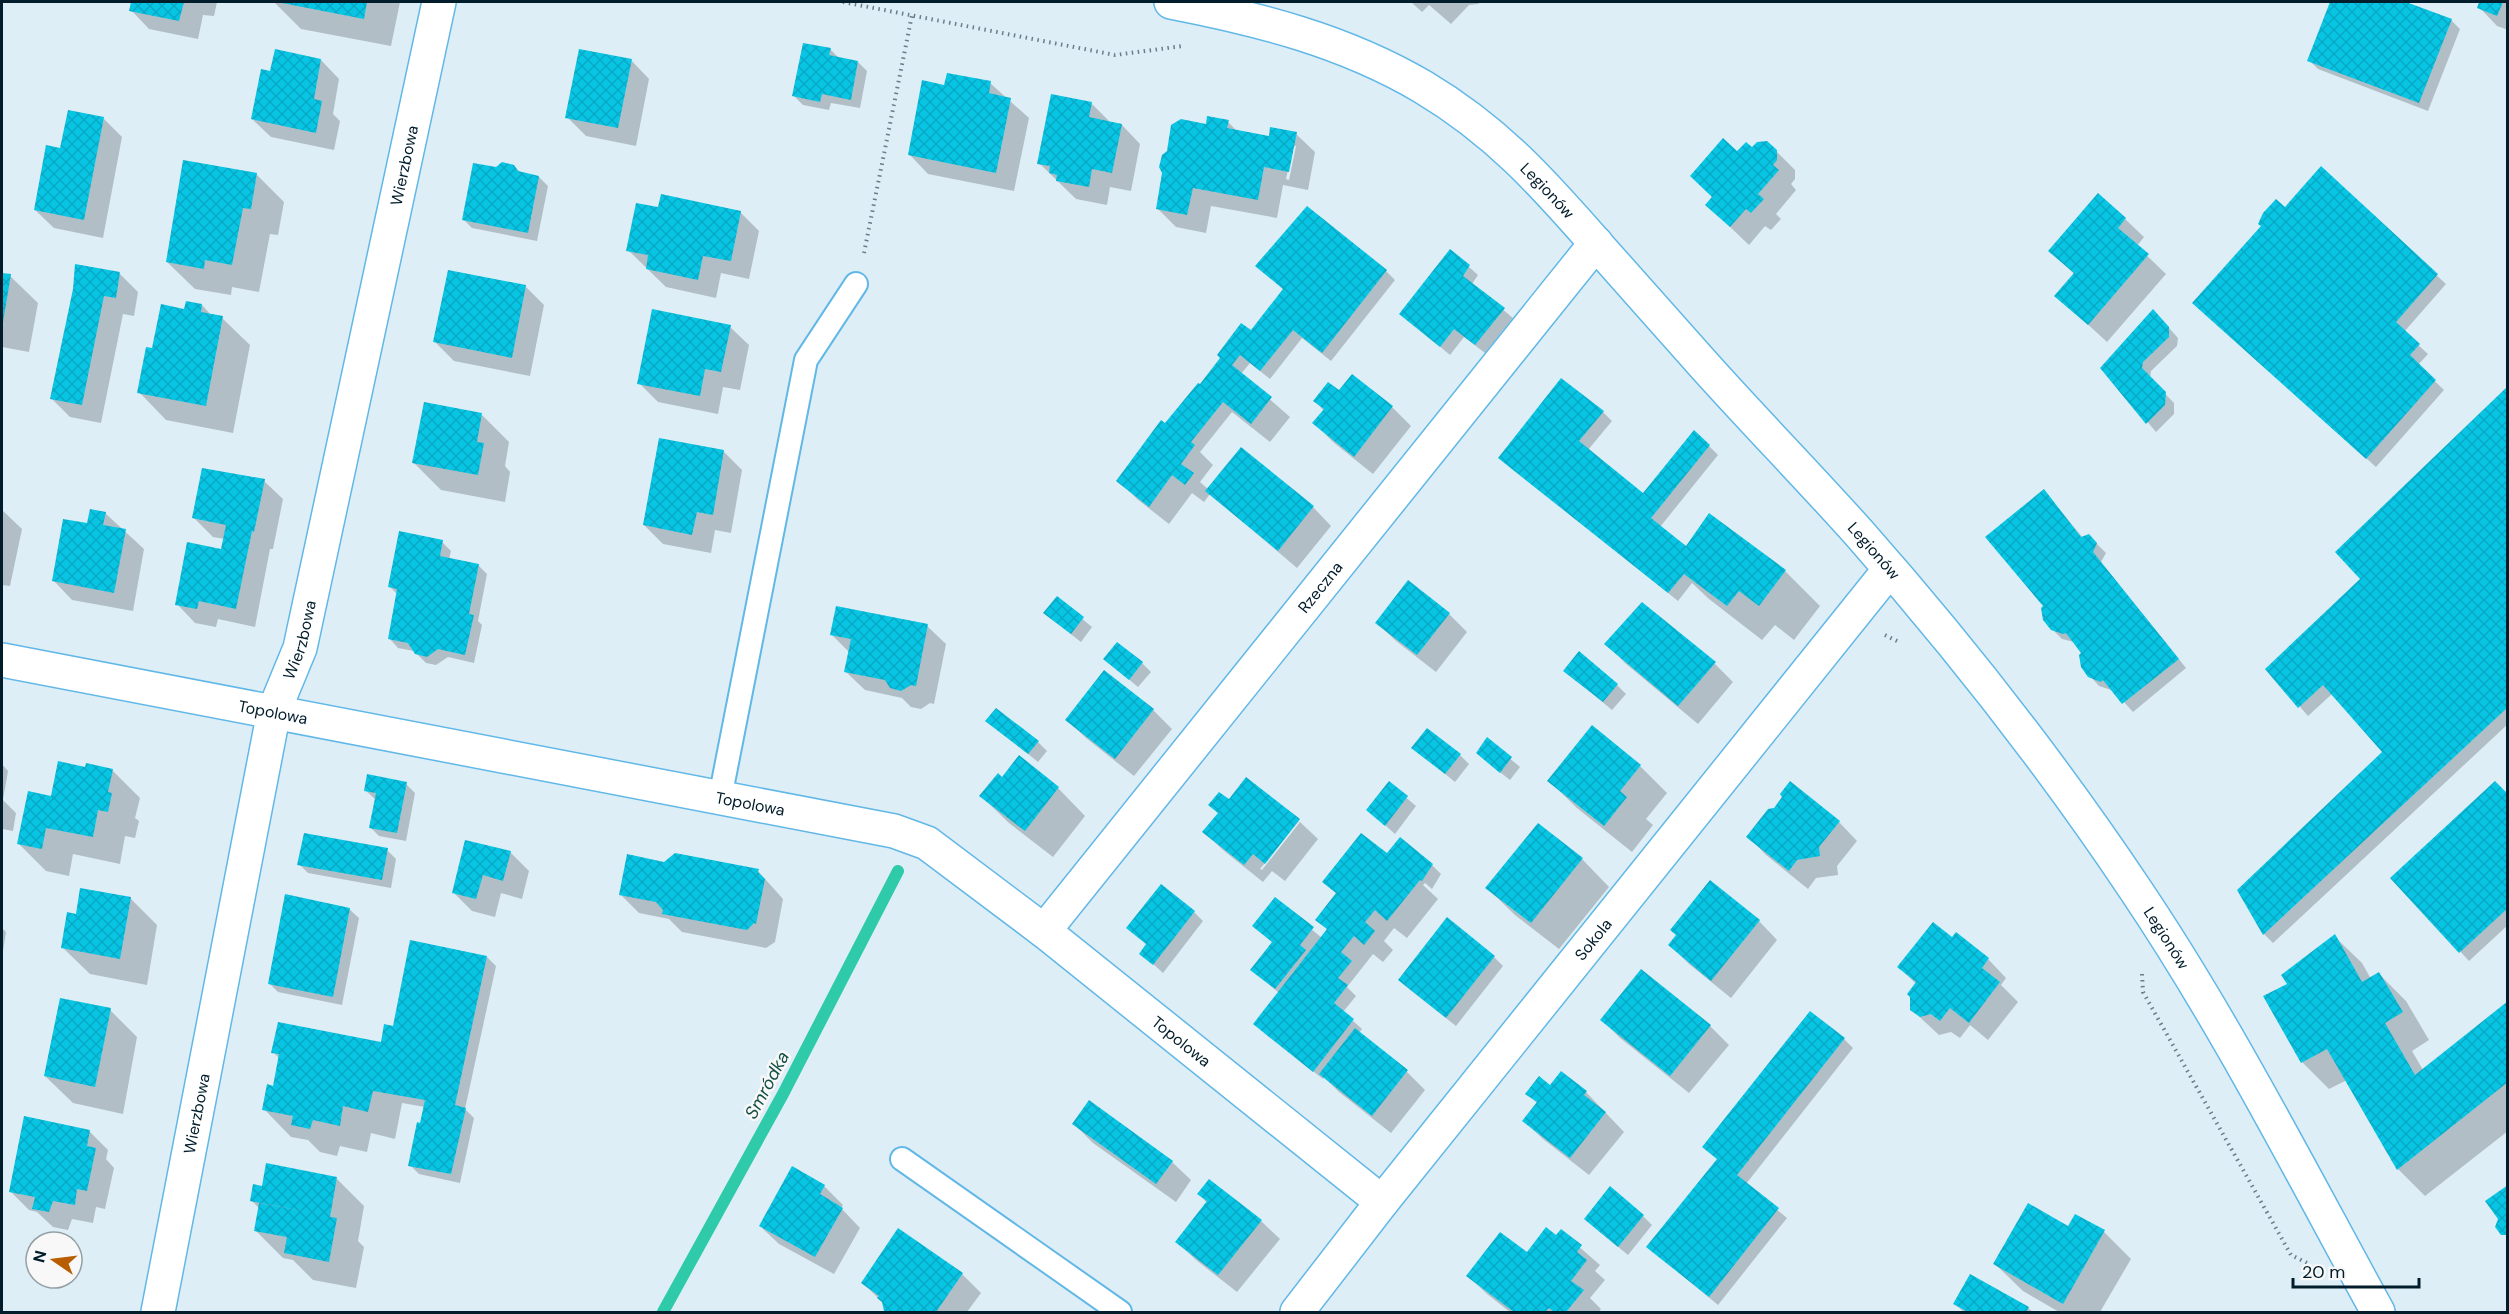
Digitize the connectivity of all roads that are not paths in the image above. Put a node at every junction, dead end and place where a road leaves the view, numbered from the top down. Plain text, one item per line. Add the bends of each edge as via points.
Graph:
1 (439, 2) edge
2 (1171, 2) edge
3 (1596, 243) junction
4 (856, 284) road end
5 (1890, 569) junction
6 (2, 660) edge
7 (274, 711) junction
8 (720, 798) junction
9 (1044, 931) junction
10 (902, 1160) dead end
11 (1382, 1202) junction
12 (158, 1312) edge
13 (1120, 1312) edge
14 (1297, 1312) edge
15 (2378, 1312) edge

1 - 7 street, Wierzbowa via 300,648
2 - 3 street, Legionów via 1241,15 1331,43 1424,87 1469,118 1534,173
3 - 5 street, Legionów
3 - 9 street, Rzeczna
4 - 8 lane via 806,360
5 - 11 street, Sokola
5 - 15 street, Legionów via 2042,757 2137,891 2242,1063
6 - 7 street, Topolowa
7 - 8 street, Topolowa
7 - 12 street, Wierzbowa
8 - 9 street, Topolowa via 894,831 927,843
9 - 11 street, Topolowa
10 - 13 lane
11 - 14 street, Sokola

